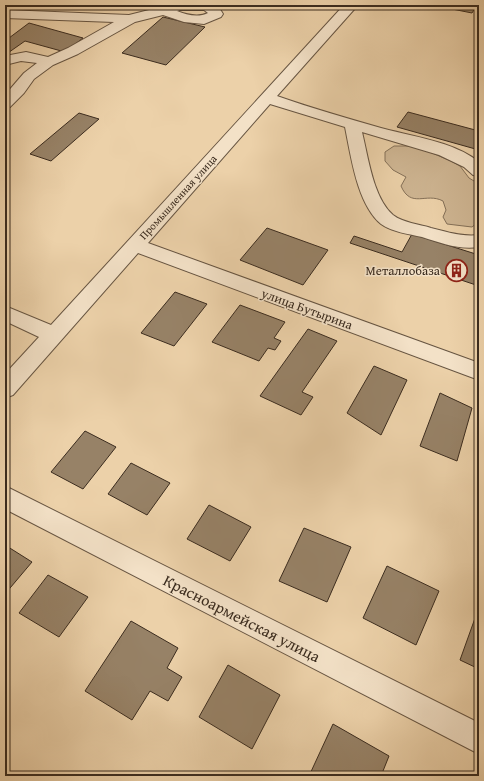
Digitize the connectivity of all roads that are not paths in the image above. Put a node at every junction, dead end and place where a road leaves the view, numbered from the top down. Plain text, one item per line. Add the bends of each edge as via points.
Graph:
1 (16, 5) edge
2 (351, 5) edge
3 (164, 11) dead end
4 (5, 14) edge
5 (130, 19) junction
6 (27, 46) dead end
7 (10, 58) edge
8 (48, 62) junction
9 (7, 96) edge
10 (267, 98) junction
11 (352, 125) junction
12 (479, 171) edge
13 (479, 241) edge
14 (135, 245) junction
15 (5, 313) edge
16 (54, 335) junction
17 (479, 372) edge
18 (5, 389) edge
19 (5, 497) edge
20 (479, 739) edge

1 - 4 street
2 - 10 street, Промышленная улица
3 - 5 street
4 - 5 street
5 - 8 street
6 - 7 street
7 - 8 street via 32,55
8 - 9 street via 29,76 19,90
10 - 11 street
10 - 14 street, Промышленная улица
11 - 12 street via 439,150 473,164
11 - 13 street via 370,194 379,211 399,225 456,241
14 - 16 street, Промышленная улица
14 - 17 street, улица Бутырина
15 - 16 street
16 - 18 street, Промышленная улица
19 - 20 street, Красноармейская улица

